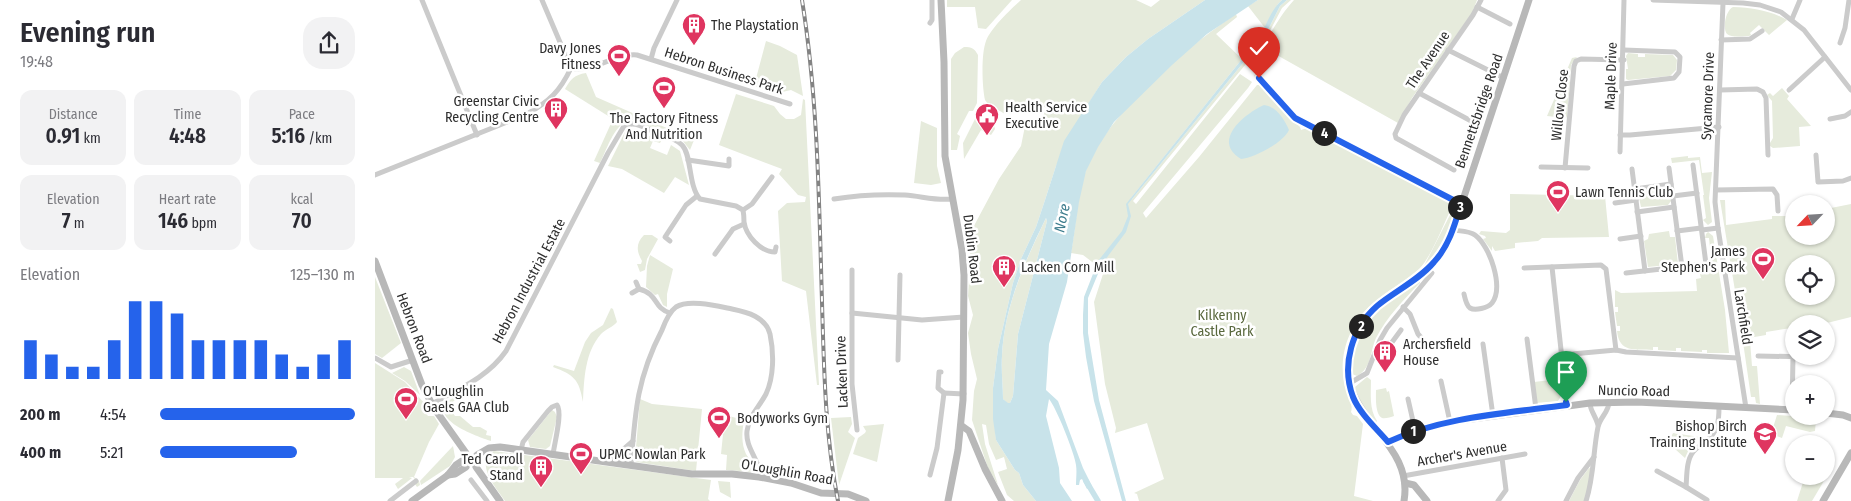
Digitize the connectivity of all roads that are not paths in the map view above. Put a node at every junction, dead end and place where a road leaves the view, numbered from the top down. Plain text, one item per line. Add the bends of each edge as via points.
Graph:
1 (422, 0) edge
2 (542, 0) edge
3 (677, 0) edge
4 (931, 0) edge
5 (941, 0) edge
6 (1481, 0) edge
7 (1529, 0) edge
8 (1624, 0) edge
9 (1653, 0) edge
10 (1800, 0) edge
11 (1849, 0) edge
12 (1743, 1) edge
13 (1723, 3) junction
14 (1477, 7) junction
15 (1792, 19) junction
16 (930, 23) dead end
17 (1510, 24) dead end
18 (1762, 31) dead end
19 (1721, 40) junction
20 (1839, 43) dead end
21 (1448, 50) junction
22 (1624, 50) junction
23 (1825, 57) junction
24 (651, 59) junction
25 (1623, 60) junction
26 (571, 68) junction
27 (1257, 76) dead end
28 (1504, 78) junction
29 (1623, 84) junction
30 (1720, 90) junction
31 (1789, 90) dead end
32 (1851, 90) edge
33 (1419, 93) junction
34 (790, 104) dead end
35 (1851, 112) edge
36 (1830, 119) dead end
37 (1473, 122) dead end
38 (1719, 127) junction
39 (477, 135) junction
40 (1620, 135) junction
41 (1620, 152) dead end
42 (1768, 155) dead end
43 (1816, 155) dead end
44 (729, 159) dead end
45 (688, 160) junction
46 (1693, 165) dead end
47 (1541, 168) dead end
48 (1565, 168) junction
49 (1588, 168) dead end
50 (1669, 168) dead end
51 (1632, 169) dead end
52 (1454, 170) dead end
53 (375, 175) edge
54 (772, 177) dead end
55 (1851, 178) edge
56 (1671, 184) junction
57 (1635, 189) junction
58 (1716, 190) junction
59 (1697, 193) junction
60 (697, 196) junction
61 (1673, 196) junction
62 (835, 199) dead end
63 (952, 199) junction
64 (1636, 200) junction
65 (1615, 203) dead end
66 (1461, 204) junction
67 (1674, 207) junction
68 (743, 210) junction
69 (1779, 211) dead end
70 (1637, 212) junction
71 (744, 224) junction
72 (1718, 228) junction
73 (1701, 229) junction
74 (1453, 230) junction
75 (1677, 231) junction
76 (1641, 236) junction
77 (1620, 239) dead end
78 (670, 241) dead end
79 (776, 247) dead end
80 (715, 254) dead end
81 (375, 261) edge
82 (1552, 267) junction
83 (1682, 267) junction
84 (1524, 268) dead end
85 (852, 270) dead end
86 (1645, 271) junction
87 (1432, 273) dead end
88 (1626, 274) dead end
89 (900, 275) dead end
90 (636, 282) dead end
91 (639, 289) junction
92 (632, 293) dead end
93 (1464, 294) dead end
94 (1403, 307) junction
95 (670, 313) junction
96 (852, 313) junction
97 (965, 317) junction
98 (898, 318) junction
99 (1401, 330) dead end
100 (1383, 333) junction
101 (1527, 339) dead end
102 (1394, 340) junction
103 (1483, 344) dead end
104 (1430, 348) dead end
105 (1387, 349) dead end
106 (1616, 350) junction
107 (1561, 355) junction
108 (1758, 356) dead end
109 (1785, 356) edge
110 (375, 358) edge
111 (1738, 358) junction
112 (413, 360) junction
113 (898, 360) dead end
114 (941, 372) dead end
115 (1441, 381) dead end
116 (1350, 383) junction
117 (944, 393) junction
118 (964, 394) junction
119 (1408, 399) dead end
120 (1609, 402) junction
121 (1589, 403) junction
122 (432, 404) junction
123 (1567, 405) junction
124 (1719, 407) junction
125 (1746, 408) junction
126 (1536, 409) junction
127 (1785, 410) edge
128 (1847, 414) edge
129 (1493, 416) junction
130 (1851, 418) edge
131 (1450, 422) junction
132 (1598, 425) junction
133 (961, 426) junction
134 (857, 430) dead end
135 (1415, 430) junction
136 (633, 441) junction
137 (1388, 442) junction
138 (521, 450) junction
139 (466, 453) junction
140 (1851, 453) edge
141 (1525, 454) dead end
142 (477, 455) junction
143 (553, 455) junction
144 (1595, 456) junction
145 (1502, 458) junction
146 (609, 462) junction
147 (464, 464) junction
148 (631, 465) junction
149 (476, 466) junction
150 (1657, 471) dead end
151 (930, 475) dead end
152 (759, 477) junction
153 (1404, 479) junction
154 (471, 480) dead end
155 (416, 481) dead end
156 (1686, 487) junction
157 (1707, 500) edge
158 (390, 501) edge
159 (412, 501) edge
160 (487, 501) edge
161 (500, 501) edge
162 (866, 501) edge
163 (948, 501) edge
164 (1002, 501) edge
165 (1404, 501) edge
166 (1427, 501) edge
167 (1498, 501) edge
168 (1566, 501) edge
169 (1586, 501) edge
170 (1823, 501) edge

1 - 39 street
2 - 26 street
3 - 24 street, Hebron Business Park
4 - 16 street
5 - 63 street, Dublin Road via 945,156
6 - 14 street, The Avenue
7 - 28 street, Bennettsbridge Road
8 - 22 street, Maple Drive
9 - 13 street
10 - 15 street
11 - 20 street
12 - 13 street
12 - 15 street via 1781,12
13 - 19 street, Sycamore Drive
14 - 17 street
14 - 21 street, The Avenue
15 - 23 street
18 - 19 street via 1750,39
19 - 30 street, Sycamore Drive
21 - 28 street
21 - 33 street, The Avenue
22 - 25 street, Maple Drive
22 - 29 street via 1675,52 1680,57 1680,64 1674,78
23 - 31 street
23 - 32 street
24 - 26 street, Hebron Business Park via 627,54 589,68
24 - 34 street, Hebron Business Park
25 - 29 street, Maple Drive
25 - 48 street, Willow Close via 1576,61
26 - 39 street via 563,84 545,103
27 - 66 street via 1295,118
28 - 66 street, Bennettsbridge Road
29 - 40 street, Maple Drive
30 - 38 street, Sycamore Drive
30 - 42 street via 1757,89 1763,92 1766,98
33 - 37 street
33 - 52 street, The Avenue via 1395,134
35 - 36 street
38 - 40 street
38 - 58 street, Sycamore Drive
39 - 53 street
40 - 41 street, Maple Drive
43 - 55 street via 1818,182
44 - 45 street via 729,166
45 - 60 street
45 - 122 street, Hebron Industrial Estate via 680,143 635,123 629,123 621,130 501,357 483,375
46 - 59 street
47 - 48 street
48 - 49 street
50 - 56 street
51 - 57 street
54 - 68 street via 752,204
56 - 57 street
56 - 61 street
57 - 64 street
58 - 69 street via 1773,189
58 - 72 street, Larchfield
59 - 61 street
59 - 73 street
60 - 68 street via 700,200
60 - 78 street via 686,205 665,237
61 - 67 street
62 - 63 street via 862,194
63 - 97 street, Dublin Road via 962,250
64 - 65 street
64 - 70 street
66 - 74 street, Bennettsbridge Road
67 - 70 street
67 - 75 street
68 - 71 street
70 - 76 street
71 - 79 street via 759,247 775,252
71 - 80 street via 733,229
72 - 73 street
72 - 111 street, Larchfield
73 - 75 street
73 - 83 street via 1705,264
74 - 93 street via 1474,234 1487,250 1494,266 1496,284 1492,303 1487,307 1470,308
74 - 116 street, Bennettsbridge Road via 1435,262 1425,272 1365,318 1350,348
75 - 83 street
76 - 77 street
76 - 86 street
81 - 112 street, Hebron Road
82 - 84 street
82 - 106 street via 1604,266
82 - 107 street
83 - 86 street
85 - 96 street, Lacken Drive
86 - 88 street
87 - 94 street
89 - 98 street
90 - 91 street
91 - 92 street
91 - 95 street via 652,294 661,310
94 - 100 street
94 - 104 street via 1411,314 1418,334
95 - 136 street via 649,355 638,392
95 - 152 street via 682,305 710,304 759,318 770,333 772,374 766,393 749,420 747,436 747,444 759,466
96 - 98 street
96 - 134 street, Lacken Drive via 852,384
97 - 98 street
97 - 118 street, Dublin Road
98 - 113 street
99 - 102 street
100 - 102 street
100 - 116 street via 1367,372
101 - 126 street
102 - 105 street
103 - 129 street
106 - 107 street, Larchfield
106 - 111 street, Larchfield
107 - 123 street
108 - 109 street
110 - 112 street via 391,368
111 - 125 street, Larchfield
112 - 122 street, Hebron Road
114 - 117 street via 938,388
115 - 131 street
116 - 137 street, Bennettsbridge Road via 1360,409
117 - 118 street
117 - 151 street
118 - 133 street, Dublin Road
119 - 135 street
120 - 121 street, Nuncio Road
120 - 124 street, Nuncio Road
120 - 132 street via 1609,408
121 - 123 street, Nuncio Road
121 - 132 street
122 - 139 street, Hebron Road
123 - 126 street, Nuncio Road
124 - 125 street, Nuncio Road
124 - 156 street via 1716,431 1691,455
125 - 127 street, Nuncio Road
126 - 129 street, Nuncio Road
128 - 130 street
129 - 131 street, Nuncio Road
131 - 135 street, Nuncio Road
132 - 144 street
133 - 163 street, Dublin Road
133 - 164 street via 969,431
135 - 137 street, Nuncio Road
136 - 146 street
136 - 148 street
137 - 153 street, Bennettsbridge Road
138 - 142 street, O'Loughlin Road via 494,447
138 - 143 street, O'Loughlin Road
138 - 143 street via 523,442 548,411 557,405 559,417
139 - 142 street
139 - 147 street
140 - 170 street
141 - 145 street, Archer's Avenue
142 - 149 street via 479,461
143 - 146 street, O'Loughlin Road
144 - 168 street
144 - 169 street
145 - 153 street, Archer's Avenue
145 - 167 street via 1506,490
146 - 148 street, O'Loughlin Road
147 - 149 street via 472,468
147 - 159 street via 456,465 448,475
148 - 152 street, O'Loughlin Road via 692,474
149 - 161 street
150 - 156 street
152 - 162 street, O'Loughlin Road via 821,493 849,494
153 - 165 street
153 - 166 street via 1414,485
154 - 160 street
155 - 158 street
156 - 157 street

